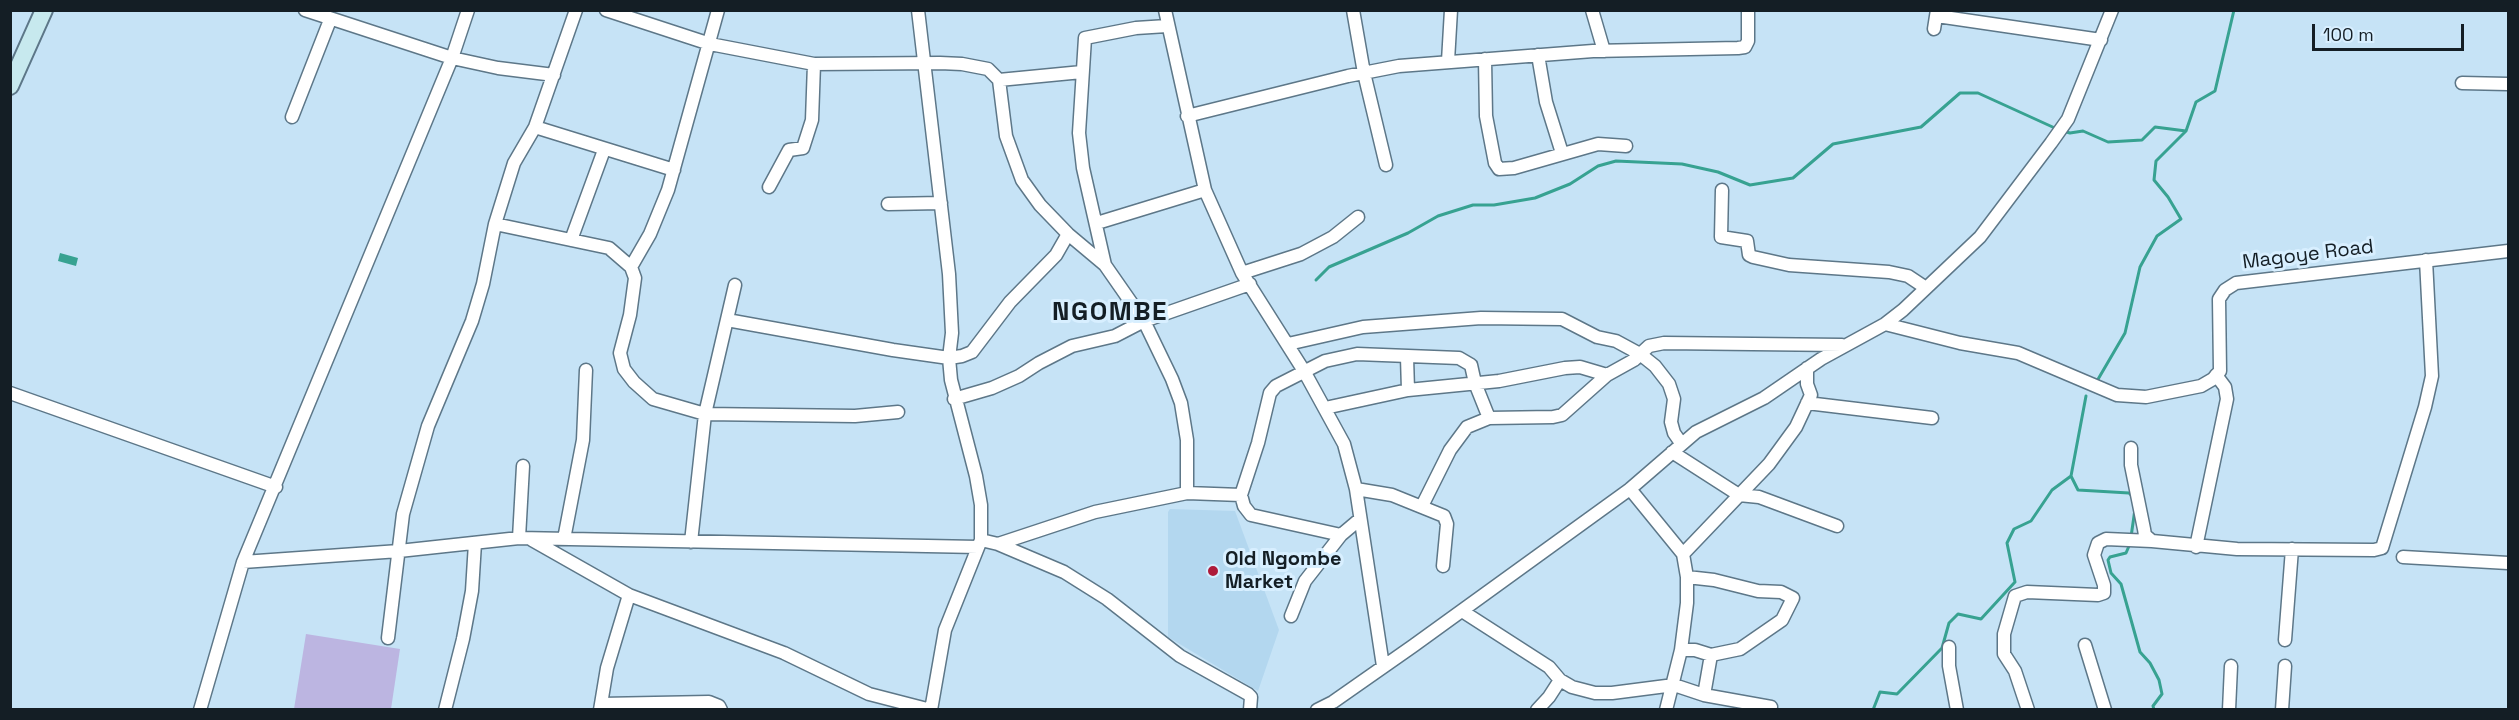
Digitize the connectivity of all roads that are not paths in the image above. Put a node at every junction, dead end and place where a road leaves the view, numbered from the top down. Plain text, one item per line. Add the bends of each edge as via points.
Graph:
1 (44, 10) edge
2 (305, 10) edge
3 (468, 10) edge
4 (576, 10) edge
5 (606, 10) edge
6 (718, 10) edge
7 (918, 10) edge
8 (1165, 10) edge
9 (1353, 10) edge
10 (1451, 10) edge
11 (1592, 10) edge
12 (1748, 10) edge
13 (2112, 10) edge
14 (1936, 12) edge
15 (330, 20) junction
16 (1167, 26) junction
17 (1934, 30) dead end
18 (2101, 40) junction
19 (710, 44) junction
20 (1604, 51) junction
21 (1538, 55) junction
22 (452, 58) junction
23 (1485, 58) junction
24 (1448, 61) junction
25 (925, 63) junction
26 (814, 64) junction
27 (1082, 72) junction
28 (1364, 73) junction
29 (554, 75) junction
30 (999, 80) junction
31 (2462, 83) dead end
32 (2508, 84) edge
33 (10, 86) edge
34 (1187, 116) junction
35 (292, 117) dead end
36 (535, 127) junction
37 (1626, 146) dead end
38 (604, 150) junction
39 (1562, 153) junction
40 (1386, 165) dead end
41 (674, 170) junction
42 (769, 187) dead end
43 (1205, 190) junction
44 (1722, 190) dead end
45 (941, 203) junction
46 (888, 204) dead end
47 (1358, 217) dead end
48 (1097, 223) junction
49 (495, 224) junction
50 (1068, 234) junction
51 (571, 240) junction
52 (2508, 251) edge
53 (2426, 260) junction
54 (1106, 265) junction
55 (631, 267) junction
56 (1242, 273) junction
57 (1250, 284) junction
58 (735, 285) dead end
59 (1926, 288) junction
60 (728, 320) junction
61 (1144, 321) junction
62 (1885, 324) junction
63 (1288, 344) junction
64 (1845, 345) junction
65 (1640, 354) junction
66 (1407, 357) junction
67 (949, 358) junction
68 (1807, 368) junction
69 (586, 370) dead end
70 (1304, 371) junction
71 (1607, 375) junction
72 (2216, 375) junction
73 (1474, 383) junction
74 (1408, 390) junction
75 (10, 393) edge
76 (954, 399) junction
77 (1808, 404) junction
78 (1325, 408) junction
79 (898, 412) dead end
80 (705, 414) junction
81 (1489, 418) junction
82 (1932, 418) dead end
83 (1676, 447) junction
84 (2131, 448) dead end
85 (523, 466) dead end
86 (276, 487) junction
87 (1356, 489) junction
88 (1630, 489) junction
89 (1187, 493) junction
90 (1241, 495) junction
91 (1739, 495) junction
92 (1422, 506) junction
93 (1360, 519) junction
94 (1837, 526) dead end
95 (1341, 535) junction
96 (525, 538) junction
97 (564, 539) junction
98 (2152, 541) junction
99 (691, 542) junction
100 (476, 543) junction
101 (980, 544) junction
102 (998, 544) junction
103 (2196, 546) junction
104 (2292, 549) junction
105 (399, 551) junction
106 (1683, 554) junction
107 (2403, 557) dead end
108 (243, 562) junction
109 (2508, 563) edge
110 (1443, 566) dead end
111 (1687, 577) junction
112 (629, 596) junction
113 (1461, 611) junction
114 (1291, 616) dead end
115 (388, 638) dead end
116 (2285, 640) dead end
117 (2085, 645) dead end
118 (1949, 647) dead end
119 (1681, 650) junction
120 (1711, 656) junction
121 (1383, 666) junction
122 (2231, 666) dead end
123 (2285, 666) dead end
124 (1560, 680) junction
125 (1674, 685) junction
126 (1704, 695) junction
127 (600, 707) edge
128 (1771, 707) dead end
129 (200, 710) edge
130 (445, 710) edge
131 (721, 710) edge
132 (931, 710) edge
133 (1250, 710) edge
134 (1317, 710) edge
135 (1537, 710) edge
136 (1666, 710) edge
137 (1958, 710) edge
138 (2028, 710) edge
139 (2104, 710) edge
140 (2229, 710) edge
141 (2282, 710) edge

1 - 33 main road
2 - 15 street
3 - 22 street
4 - 29 street
5 - 19 street
6 - 19 street
7 - 25 street
8 - 16 street
9 - 28 street
10 - 24 street
11 - 20 street
12 - 20 street via 1745,47
13 - 18 street
14 - 17 street
14 - 18 street
15 - 22 street
15 - 35 street
16 - 27 street via 1088,36 1084,40
16 - 34 street
18 - 59 street via 2068,118 2051,143 1988,228
19 - 26 street
19 - 41 street
20 - 21 street
21 - 23 street
21 - 39 street via 1545,102
22 - 29 street via 498,69
22 - 86 street
23 - 24 street
23 - 39 street via 1486,116 1497,168 1514,168
24 - 28 street
25 - 26 street
25 - 30 street via 978,66 988,69
25 - 45 street
26 - 42 street via 812,120 803,148 789,150
27 - 30 street
27 - 48 street via 1079,133
28 - 34 street
28 - 40 street
29 - 36 street
30 - 50 street via 1006,136 1022,180
31 - 32 street
34 - 43 street
36 - 38 street
36 - 49 street via 514,163
37 - 39 street via 1598,144
38 - 41 street
38 - 51 street
41 - 55 street via 660,211
43 - 48 street
43 - 56 street
44 - 59 street via 1721,237 1747,242 1753,257 1789,265 1889,272 1908,276
45 - 46 street
45 - 67 street via 952,333
47 - 56 street via 1333,237 1300,254
48 - 54 street
49 - 51 street
49 - 105 street via 472,321 419,455 403,514
50 - 54 street
50 - 67 street via 1056,255 1010,302 972,352
51 - 55 street via 609,248
52 - 53 street, Magoye Road
53 - 72 street, Magoye Road via 2263,278 2230,286 2219,299 2222,363
53 - 104 street via 2432,376 2386,540 2382,548 2374,550
54 - 61 street
55 - 80 street via 635,278 632,306 620,353 624,369 653,399
56 - 57 street
57 - 61 street
57 - 63 street
58 - 60 street
59 - 62 street
60 - 67 street
60 - 80 street
61 - 76 street via 1115,336 1072,346 992,388
61 - 89 street via 1181,403 1187,440
62 - 64 street
62 - 72 street via 2018,353 2127,396 2171,394 2201,386
63 - 65 street via 1363,327 1537,317 1562,319
63 - 70 street
64 - 65 street via 1664,343 1649,346
64 - 68 street
65 - 71 street
65 - 83 street via 1670,384
66 - 70 street via 1357,354 1325,361
66 - 73 street via 1459,358 1471,365
66 - 74 street
67 - 76 street
68 - 77 street via 1811,395
68 - 83 street via 1764,398 1706,426
69 - 97 street via 583,440
70 - 78 street
70 - 90 street via 1270,393
71 - 73 street via 1580,367
71 - 81 street via 1562,415
72 - 103 street via 2225,387 2227,399
73 - 74 street
73 - 81 street
74 - 78 street
75 - 86 street
76 - 101 street via 976,476 981,505
77 - 82 street
77 - 91 street via 1769,464
78 - 87 street via 1344,444
79 - 80 street via 855,416
80 - 99 street
81 - 92 street via 1467,427 1458,437
83 - 88 street
83 - 91 street
84 - 98 street via 2145,535
85 - 96 street
86 - 108 street
87 - 92 street via 1392,495
87 - 93 street
88 - 106 street
88 - 113 street
89 - 90 street
89 - 102 street via 1095,512
90 - 95 street via 1251,515
91 - 94 street via 1759,497
91 - 106 street
92 - 110 street via 1446,519
93 - 95 street
93 - 121 street
95 - 114 street via 1305,581
96 - 97 street
96 - 100 street
96 - 112 street
97 - 99 street
98 - 103 street
98 - 138 street via 2106,539 2098,543 2094,555 2104,593 2027,592 2015,596 2004,634 2004,654 2015,671
99 - 101 street
100 - 105 street
100 - 130 street via 472,591
101 - 102 street
101 - 132 street via 945,630
102 - 133 street via 1064,572 1107,599 1180,656 1248,694
103 - 104 street
104 - 116 street
105 - 108 street
105 - 115 street
106 - 111 street
107 - 109 street
108 - 129 street
111 - 119 street
111 - 120 street via 1781,592 1793,598 1782,620 1768,631 1740,649
112 - 127 street via 607,668
112 - 132 street via 784,653 869,694
113 - 121 street
113 - 124 street via 1549,667
117 - 139 street
118 - 137 street
119 - 120 street
119 - 125 street
120 - 126 street
121 - 134 street
122 - 140 street
123 - 141 street
124 - 125 street via 1595,693
124 - 135 street
125 - 126 street
125 - 136 street
126 - 128 street
127 - 131 street via 709,702

